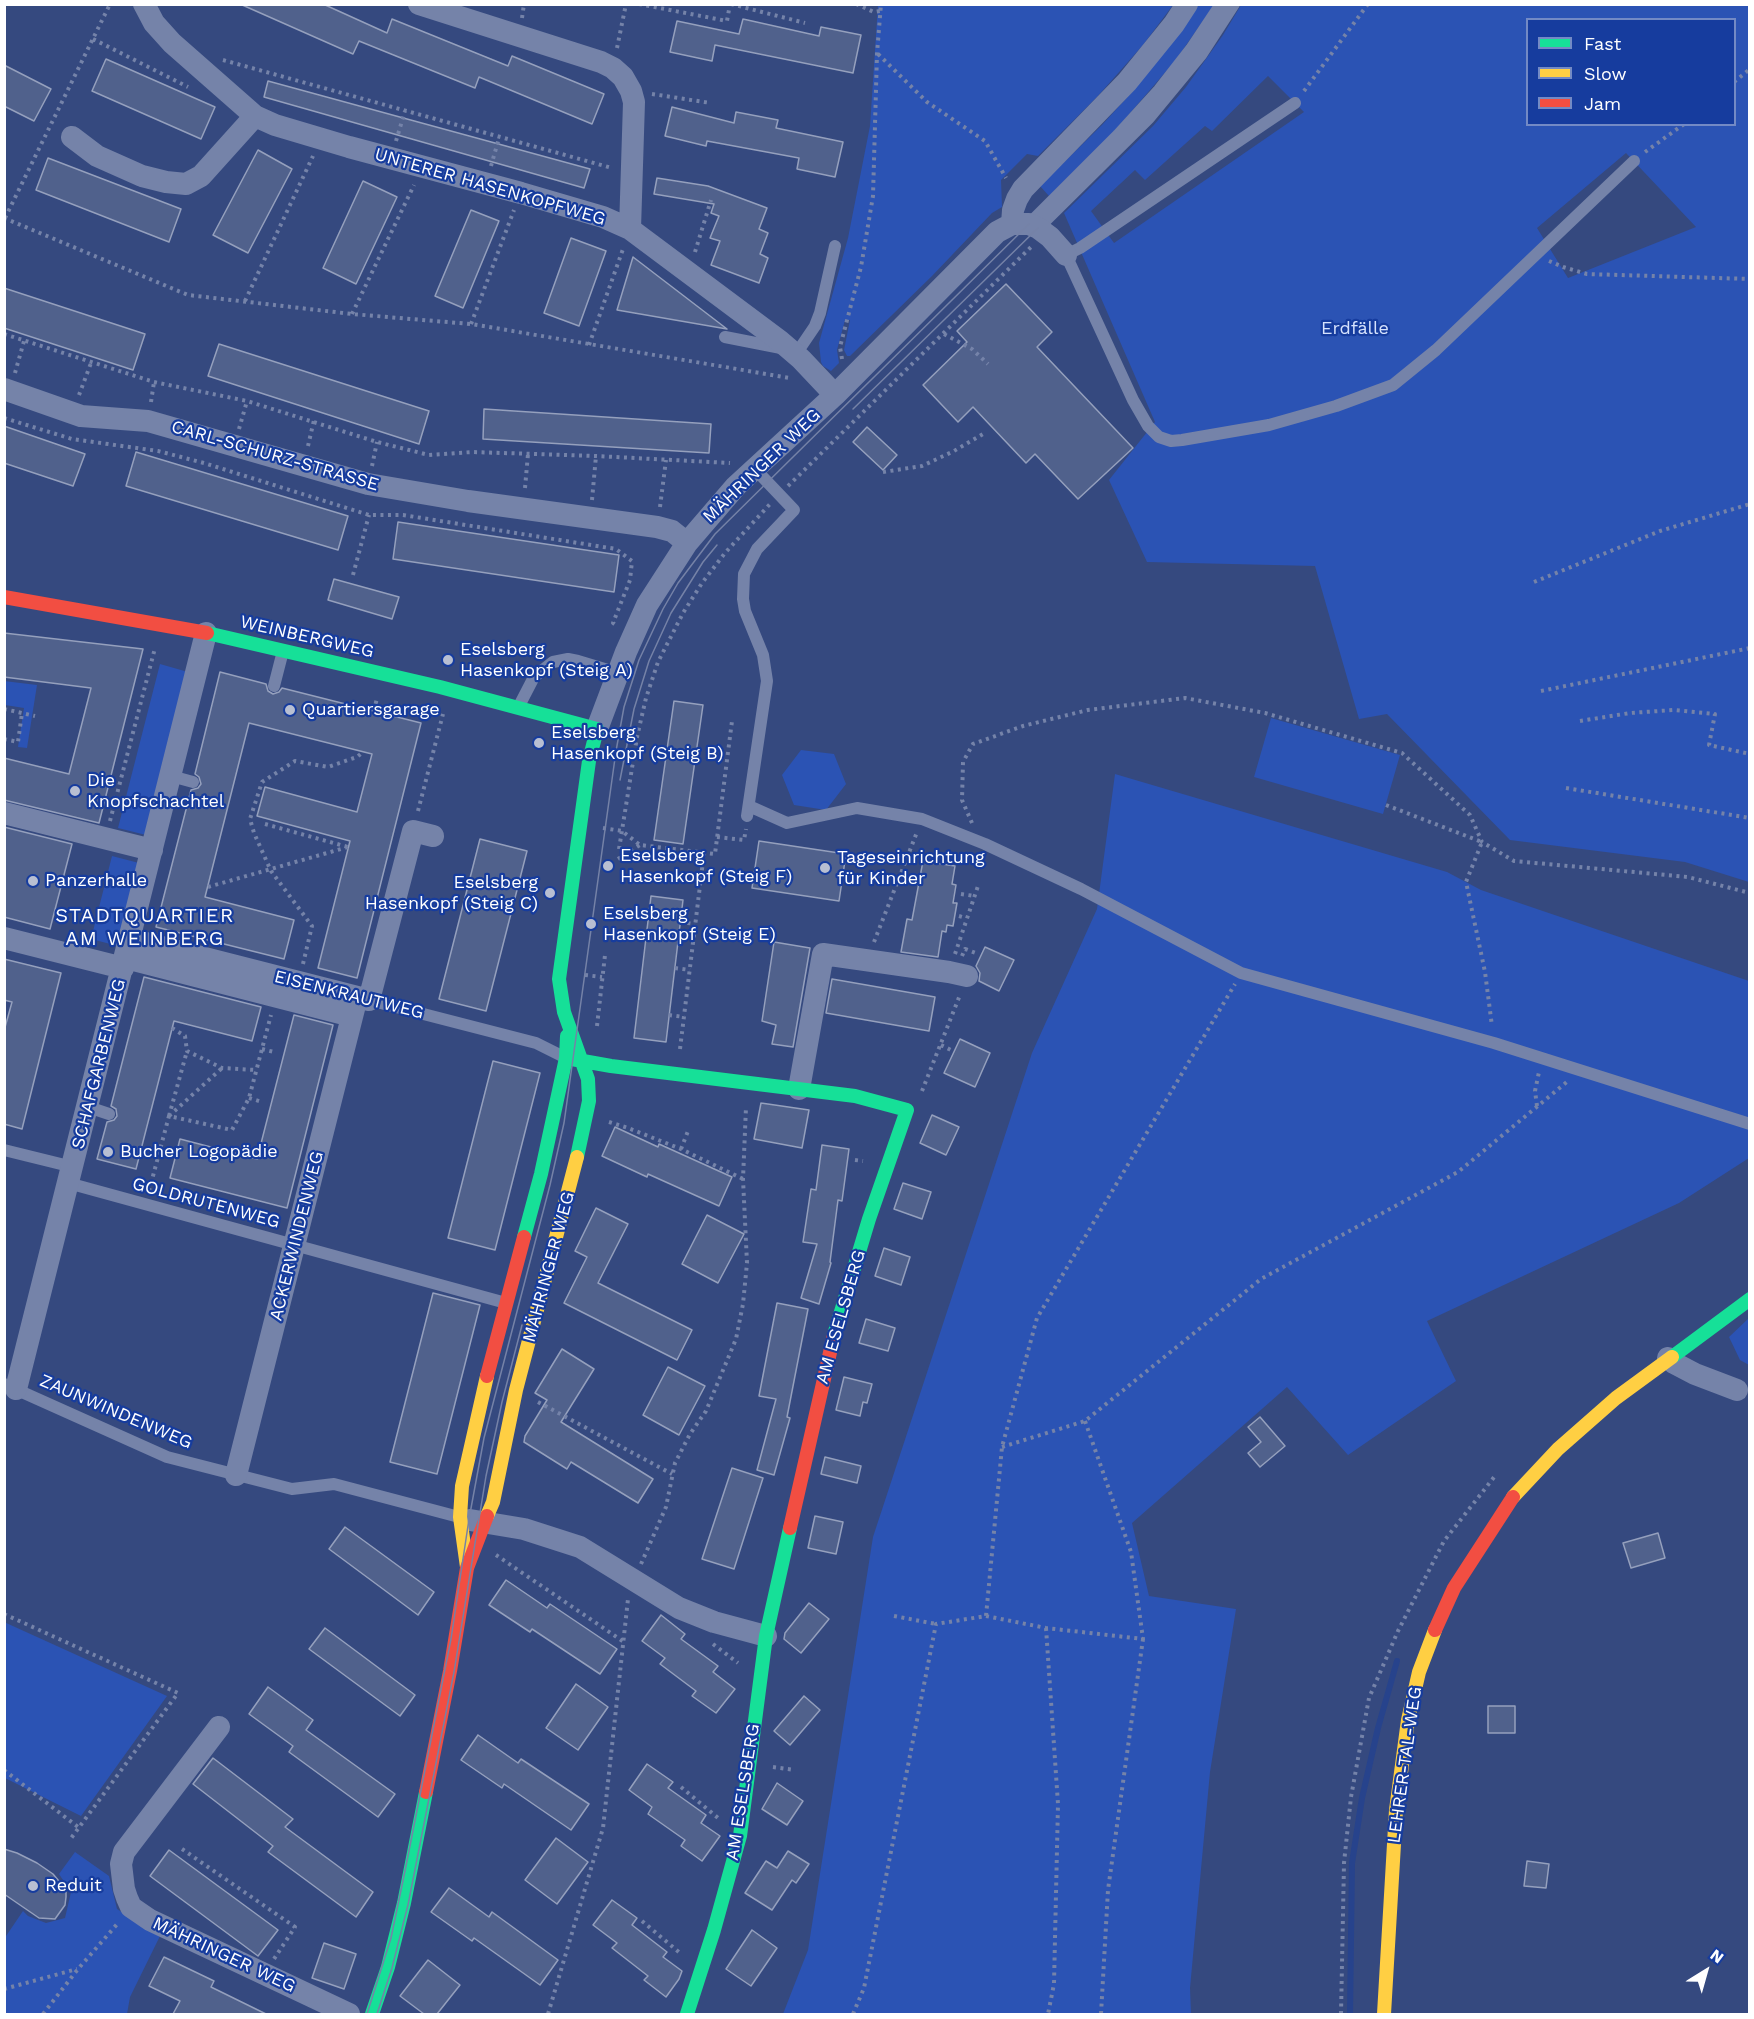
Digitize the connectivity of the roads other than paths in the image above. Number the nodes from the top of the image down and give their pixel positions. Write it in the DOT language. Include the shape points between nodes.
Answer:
graph roads {
  1 [pos="144,4"];
  2 [pos="419,4"];
  3 [pos="1186,4"];
  4 [pos="1221,4"];
  5 [pos="1234,4"];
  6 [pos="1294,103"];
  7 [pos="255,116"];
  8 [pos="72,137"];
  9 [pos="1634,161"];
  10 [pos="1026,225"];
  11 [pos="630,229"];
  12 [pos="835,246"];
  13 [pos="1066,255"];
  14 [pos="725,337"];
  15 [pos="793,352"];
  16 [pos="7,390"];
  17 [pos="835,396"];
  18 [pos="746,466"];
  19 [pos="687,543"];
  20 [pos="4,597"];
  21 [pos="206,633"];
  22 [pos="283,650"];
  23 [pos="618,673"];
  24 [pos="274,686"];
  25 [pos="519,708"];
  26 [pos="597,729"];
  27 [pos="171,776"];
  28 [pos="193,782"];
  29 [pos="4,813"];
  30 [pos="423,834"];
  31 [pos="152,850"];
  32 [pos="4,938"];
  33 [pos="126,955"];
  34 [pos="958,974"];
  35 [pos="359,1004"];
  36 [pos="564,1012"];
  37 [pos="566,1058"];
  38 [pos="582,1061"];
  39 [pos="799,1089"];
  40 [pos="1749,1124"];
  41 [pos="4,1150"];
  42 [pos="70,1175"];
  43 [pos="295,1246"];
  44 [pos="1749,1299"];
  45 [pos="507,1304"];
  46 [pos="1668,1358"];
  47 [pos="10,1387"];
  48 [pos="1737,1390"];
  49 [pos="236,1475"];
  50 [pos="460,1517"];
  51 [pos="486,1523"];
  52 [pos="467,1568"];
  53 [pos="766,1636"];
  54 [pos="219,1727"];
  55 [pos="349,2014"];
  56 [pos="372,2014"];
  57 [pos="687,2014"];
  58 [pos="1384,2014"];
  1 -- 7 [label="street, UNTERER HASENKOPFWEG" via="172,43"];
  2 -- 11 [label="street" via="601,62 623,77 634,102"];
  3 -- 10 [label="street" via="1127,82 1023,189 1013,210"];
  4 -- 10 [label="lane" via="1159,90"];
  5 -- 10 [label="lane" via="1200,55 1149,118"];
  6 -- 13 [label="lane"];
  7 -- 8 [label="street" via="201,176 186,184 142,176 97,156"];
  7 -- 11 [label="street, UNTERER HASENKOPFWEG" via="321,139 603,217"];
  9 -- 13 [label="lane" via="1436,350 1393,385 1269,425 1211,436 1171,441 1159,437 1148,426"];
  10 -- 13 [label="street" via="1050,237"];
  10 -- 17 [label="street, MÄHRINGER WEG" via="990,238"];
  11 -- 15 [label="street, UNTERER HASENKOPFWEG"];
  12 -- 15 [label="lane" via="820,313"];
  14 -- 15 [label="lane"];
  15 -- 17 [label="street, UNTERER HASENKOPFWEG"];
  16 -- 19 [label="street, CARL-SCHURZ-STRASSE" via="81,416 148,421 368,484 657,527 672,531"];
  17 -- 18 [label="street, MÄHRINGER WEG"];
  18 -- 19 [label="street, MÄHRINGER WEG"];
  18 -- 40 [label="lane" via="794,510 757,549 744,574 745,611 763,655 767,681 748,811 787,823 857,808 922,819 1081,889 1241,973 1494,1043"];
  19 -- 23 [label="street, MÄHRINGER WEG" via="647,605"];
  20 -- 21 [label="street, WEINBERGWEG"];
  21 -- 22 [label="street, WEINBERGWEG"];
  21 -- 27 [label="street, SCHAFGARBENWEG"];
  22 -- 24 [label="lane"];
  22 -- 25 [label="street, WEINBERGWEG"];
  23 -- 25 [label="lane" via="568,659 553,662 534,677"];
  23 -- 26 [label="street, MÄHRINGER WEG"];
  25 -- 26 [label="street, WEINBERGWEG"];
  26 -- 36 [label="street, MÄHRINGER WEG" via="587,771 560,971"];
  27 -- 28 [label="lane"];
  27 -- 31 [label="street, SCHAFGARBENWEG"];
  29 -- 31 [label="street"];
  30 -- 35 [label="street, ACKERWINDENWEG"];
  31 -- 33 [label="street, SCHAFGARBENWEG"];
  32 -- 33 [label="street, EISENKRAUTWEG"];
  33 -- 35 [label="street, EISENKRAUTWEG" via="298,982"];
  33 -- 35 [label="street, EISENKRAUTWEG" via="276,997"];
  33 -- 42 [label="street, SCHAFGARBENWEG" via="98,1111"];
  34 -- 39 [label="street" via="823,954"];
  35 -- 37 [label="lane, EISENKRAUTWEG" via="536,1043"];
  35 -- 43 [label="street, ACKERWINDENWEG"];
  36 -- 37 [label="street, MÄHRINGER WEG"];
  36 -- 38 [label="street, MÄHRINGER WEG"];
  37 -- 38 [label="street"];
  37 -- 45 [label="street, MÄHRINGER WEG"];
  38 -- 39 [label="street"];
  38 -- 51 [label="street, MÄHRINGER WEG" via="589,1089 586,1117"];
  39 -- 53 [label="street, AM ESELSBERG" via="855,1096 907,1110 832,1342"];
  41 -- 42 [label="lane, GOLDRUTENWEG"];
  42 -- 43 [label="lane, GOLDRUTENWEG" via="145,1204"];
  42 -- 47 [label="street, SCHAFGARBENWEG"];
  43 -- 45 [label="lane, GOLDRUTENWEG"];
  43 -- 49 [label="street, ACKERWINDENWEG"];
  44 -- 46 [label="street, LEHRER-TAL-WEG"];
  45 -- 50 [label="street, MÄHRINGER WEG" via="475,1426 462,1486"];
  46 -- 48 [label="street" via="1695,1374"];
  46 -- 58 [label="street, LEHRER-TAL-WEG" via="1558,1449 1516,1492 1454,1588 1429,1644 1408,1720 1396,1810"];
  47 -- 49 [label="lane, ZAUNWINDENWEG" via="167,1457"];
  49 -- 50 [label="lane, ZAUNWINDENWEG" via="292,1490 334,1484"];
  50 -- 51 [label="street"];
  50 -- 52 [label="street, MÄHRINGER WEG"];
  51 -- 52 [label="street, MÄHRINGER WEG"];
  51 -- 53 [label="street" via="561,1539 598,1556 679,1608"];
  52 -- 56 [label="street, MÄHRINGER WEG" via="404,1903"];
  53 -- 57 [label="street, AM ESELSBERG" via="740,1836"];
  54 -- 55 [label="street, MÄHRINGER WEG" via="124,1852 122,1878 131,1907 150,1920"];
}
